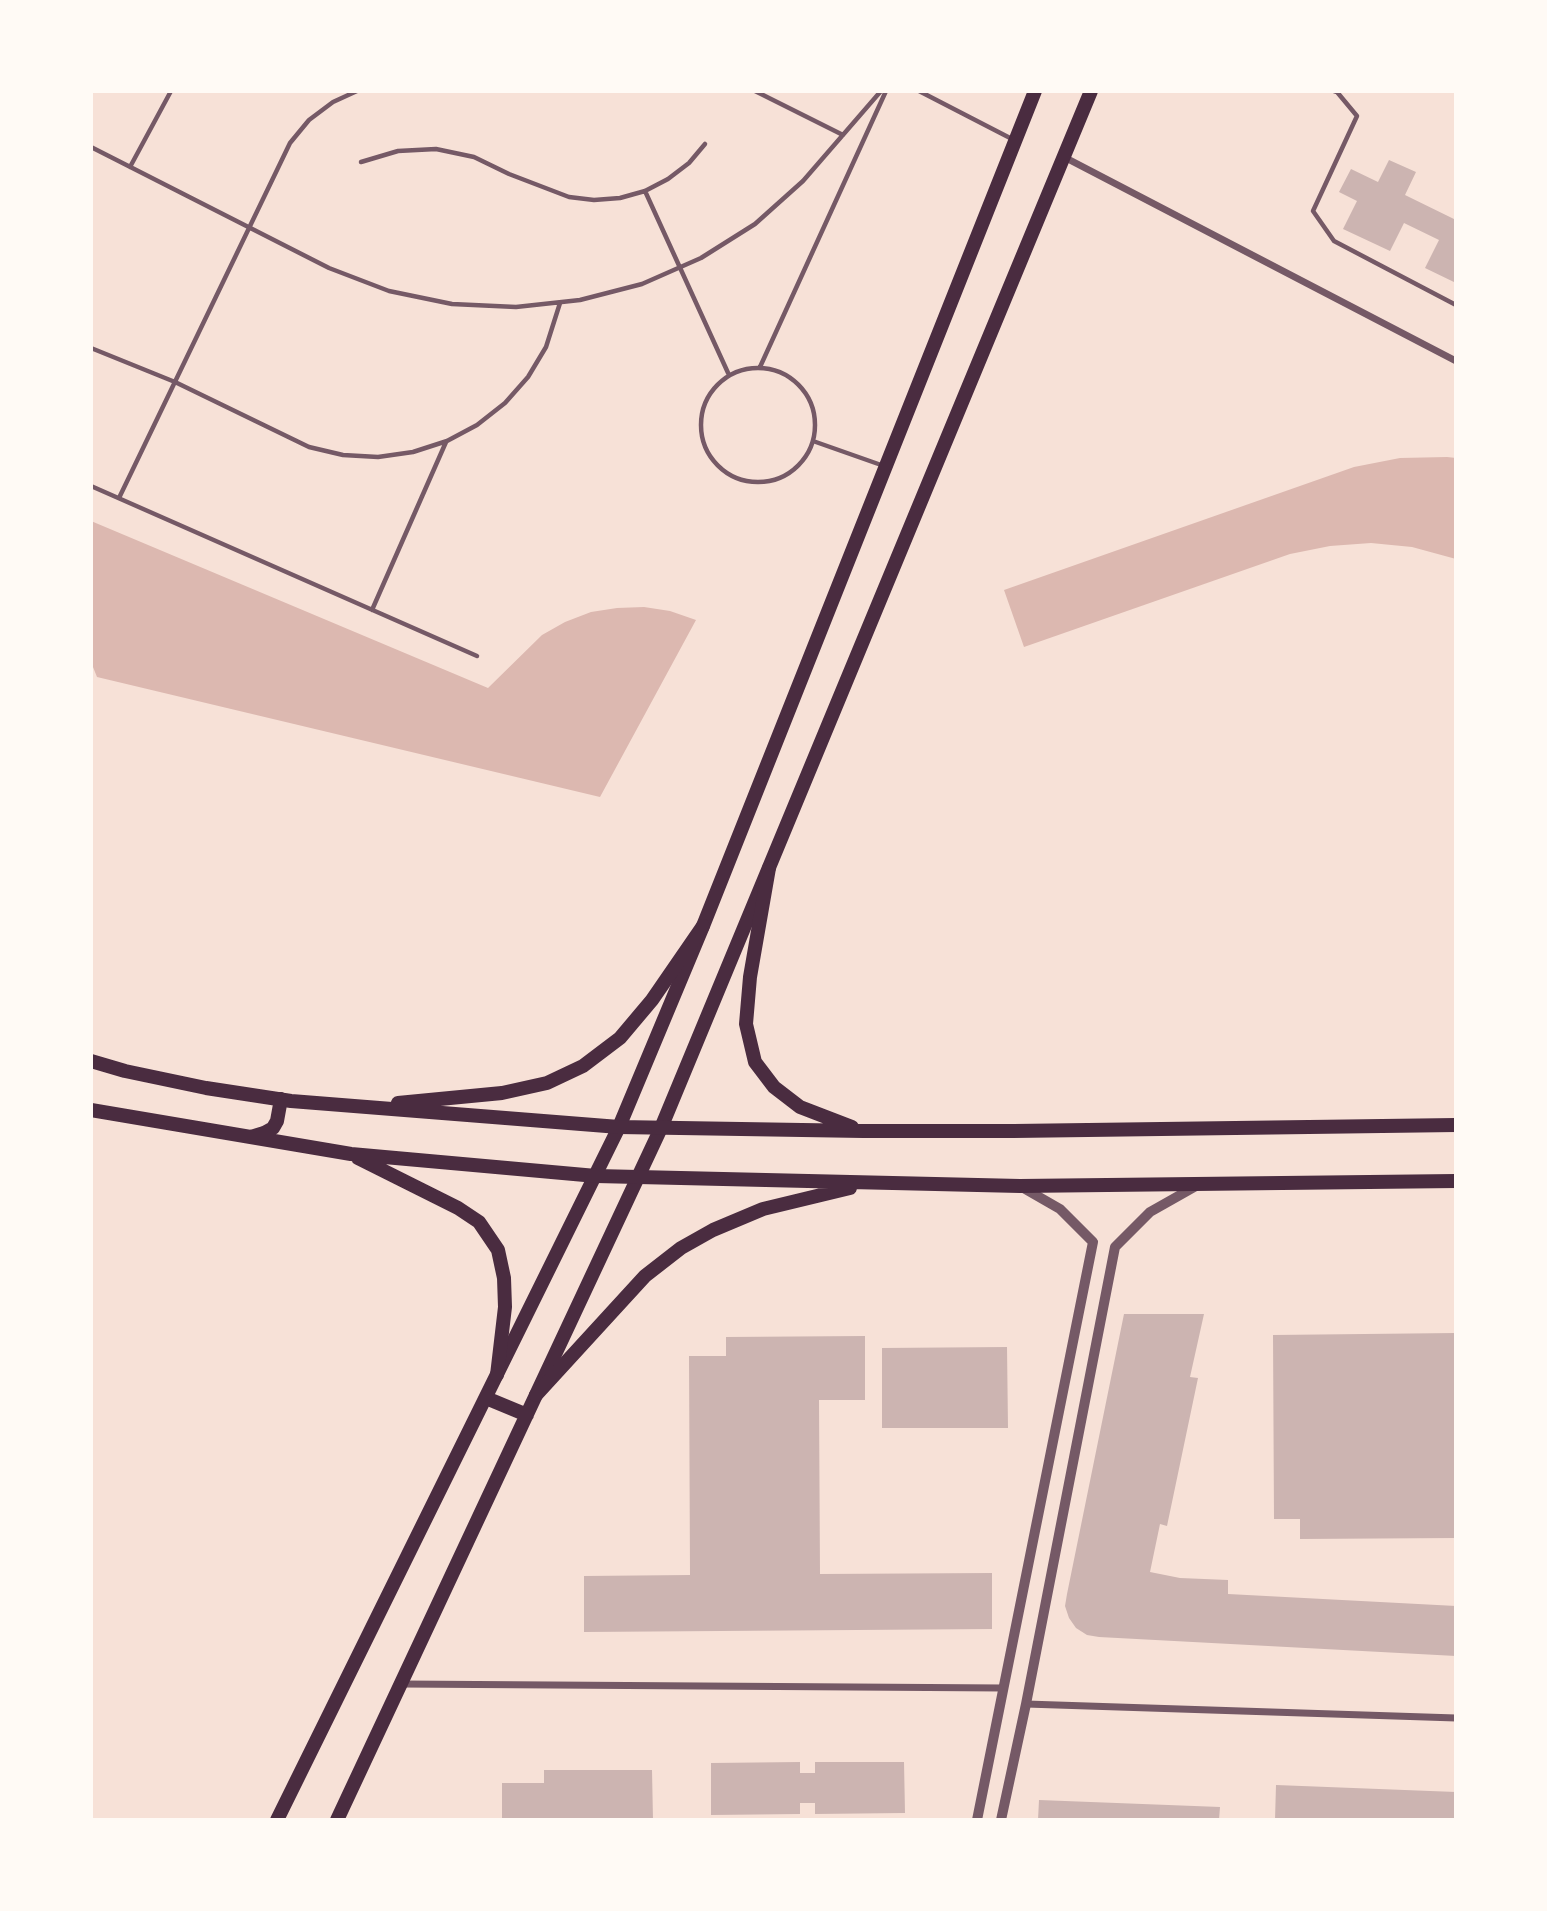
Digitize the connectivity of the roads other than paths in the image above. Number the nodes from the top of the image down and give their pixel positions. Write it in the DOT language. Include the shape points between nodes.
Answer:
graph roads {
  1 [pos="171,91"];
  2 [pos="357,91"];
  3 [pos="755,91"];
  4 [pos="881,91"];
  5 [pos="887,91"];
  6 [pos="919,91"];
  7 [pos="1035,91"];
  8 [pos="1091,91"];
  9 [pos="1334,91"];
  10 [pos="843,135"];
  11 [pos="1015,140"];
  12 [pos="705,144"];
  13 [pos="91,147"];
  14 [pos="1064,157"];
  15 [pos="361,162"];
  16 [pos="131,167"];
  17 [pos="645,191"];
  18 [pos="250,227"];
  19 [pos="680,268"];
  20 [pos="560,303"];
  21 [pos="1456,305"];
  22 [pos="91,348"];
  23 [pos="1456,360"];
  24 [pos="760,367"];
  25 [pos="729,375"];
  26 [pos="175,382"];
  27 [pos="813,440"];
  28 [pos="447,442"];
  29 [pos="886,466"];
  30 [pos="91,486"];
  31 [pos="119,498"];
  32 [pos="372,610"];
  33 [pos="477,656"];
  34 [pos="769,868"];
  35 [pos="703,926"];
  36 [pos="91,1051"];
  37 [pos="91,1061"];
  38 [pos="125,1070"];
  39 [pos="281,1099"];
  40 [pos="359,1107"];
  41 [pos="95,1112"];
  42 [pos="1456,1125"];
  43 [pos="619,1127"];
  44 [pos="661,1128"];
  45 [pos="863,1131"];
  46 [pos="250,1138"];
  47 [pos="351,1154"];
  48 [pos="596,1176"];
  49 [pos="638,1178"];
  50 [pos="1456,1181"];
  51 [pos="870,1183"];
  52 [pos="1197,1185"];
  53 [pos="1020,1186"];
  54 [pos="497,1376"];
  55 [pos="536,1395"];
  56 [pos="486,1398"];
  57 [pos="527,1415"];
  58 [pos="401,1684"];
  59 [pos="1003,1688"];
  60 [pos="1026,1704"];
  61 [pos="1456,1718"];
  62 [pos="277,1820"];
  63 [pos="337,1820"];
  64 [pos="977,1820"];
  65 [pos="1001,1820"];
  1 -- 16 [label="lane"];
  2 -- 18 [label="lane" via="309,120 290,143"];
  3 -- 10 [label="lane"];
  4 -- 10 [label="lane"];
  5 -- 24 [label="lane"];
  6 -- 11 [label="lane"];
  7 -- 11 [label="main road"];
  8 -- 14 [label="main road"];
  9 -- 21 [label="lane" via="1357,116 1313,211 1334,241"];
  10 -- 19 [label="lane" via="803,181 755,224"];
  11 -- 29 [label="main road"];
  12 -- 17 [label="lane" via="689,163"];
  13 -- 16 [label="lane"];
  14 -- 23 [label="street"];
  14 -- 34 [label="main road"];
  15 -- 17 [label="lane" via="398,151 436,149 474,157 569,197 620,198"];
  16 -- 18 [label="lane"];
  17 -- 19 [label="lane"];
  18 -- 20 [label="lane" via="329,268 389,291 452,304 516,307"];
  18 -- 26 [label="lane"];
  19 -- 20 [label="lane" via="642,284"];
  19 -- 25 [label="lane"];
  20 -- 28 [label="lane" via="546,347 528,377 496,411"];
  22 -- 26 [label="lane"];
  24 -- 25 [label="lane"];
  24 -- 27 [label="lane" via="796,381 808,396 815,414"];
  25 -- 27 [label="lane" via="704,403 700,422 702,442 725,472 743,480 781,478 797,467"];
  26 -- 28 [label="lane" via="309,447 343,455 379,457"];
  26 -- 31 [label="lane"];
  27 -- 29 [label="lane"];
  28 -- 32 [label="lane"];
  29 -- 35 [label="main road"];
  30 -- 31 [label="lane"];
  31 -- 32 [label="lane"];
  32 -- 33 [label="lane"];
  34 -- 44 [label="main road"];
  34 -- 45 [label="main road" via="746,1024 755,1062 774,1087 800,1107"];
  35 -- 40 [label="main road" via="620,1038 583,1066 547,1083 502,1093"];
  35 -- 43 [label="main road"];
  36 -- 38 [label="main road"];
  37 -- 38 [label="main road"];
  38 -- 39 [label="main road"];
  39 -- 40 [label="main road"];
  39 -- 46 [label="main road" via="273,1128"];
  40 -- 43 [label="main road"];
  41 -- 46 [label="main road"];
  42 -- 45 [label="main road"];
  43 -- 44 [label="main road"];
  43 -- 48 [label="main road"];
  44 -- 45 [label="main road"];
  44 -- 49 [label="main road"];
  46 -- 47 [label="main road"];
  47 -- 48 [label="main road"];
  47 -- 54 [label="main road" via="458,1208 479,1222 498,1250 505,1307"];
  48 -- 49 [label="main road"];
  48 -- 54 [label="main road"];
  49 -- 51 [label="main road"];
  49 -- 55 [label="main road"];
  50 -- 52 [label="main road"];
  51 -- 53 [label="main road"];
  51 -- 55 [label="main road" via="763,1209 681,1248 645,1276"];
  52 -- 53 [label="main road"];
  52 -- 60 [label="street" via="1150,1212 1115,1247"];
  53 -- 59 [label="street" via="1060,1209 1093,1242"];
  54 -- 56 [label="main road"];
  55 -- 57 [label="main road"];
  56 -- 57 [label="main road"];
  56 -- 62 [label="main road"];
  57 -- 58 [label="main road"];
  58 -- 59 [label="street"];
  58 -- 63 [label="main road"];
  59 -- 64 [label="street"];
  60 -- 61 [label="street"];
  60 -- 65 [label="street"];
}
